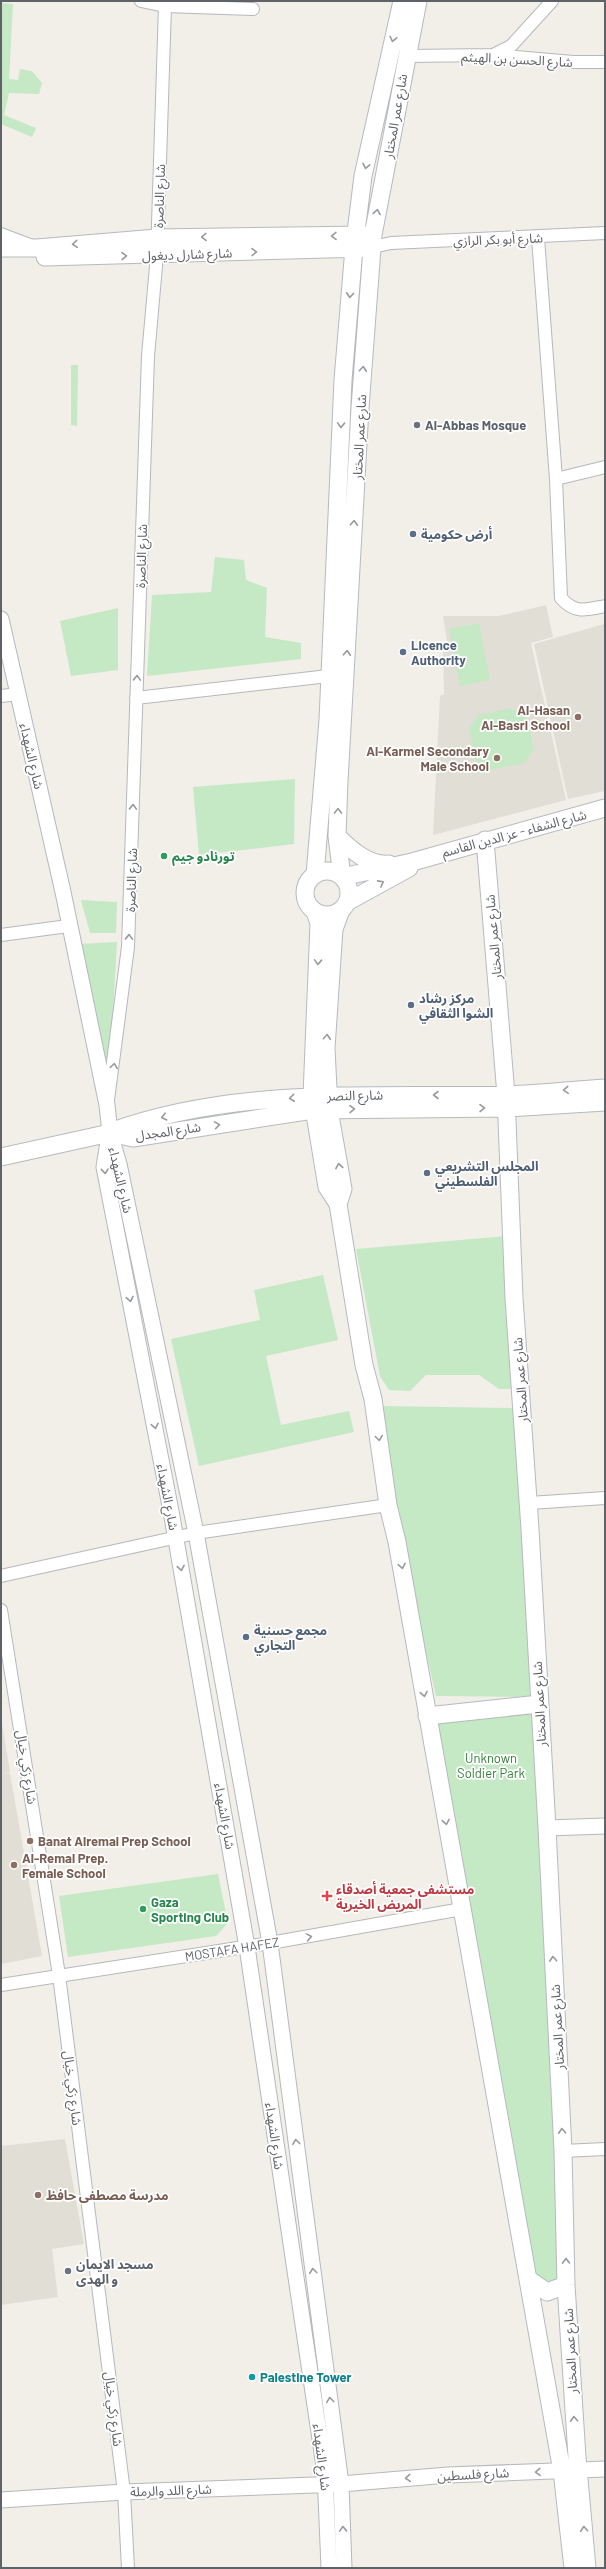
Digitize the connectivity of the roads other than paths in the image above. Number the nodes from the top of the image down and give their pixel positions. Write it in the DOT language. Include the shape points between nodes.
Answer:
graph roads {
  1 [pos="141,1"];
  2 [pos="402,1"];
  3 [pos="418,1"];
  4 [pos="552,1"];
  5 [pos="166,6"];
  6 [pos="253,9"];
  7 [pos="493,55"];
  8 [pos="406,56"];
  9 [pos="605,62"];
  10 [pos="605,233"];
  11 [pos="1,234"];
  12 [pos="157,238"];
  13 [pos="538,238"];
  14 [pos="354,241"];
  15 [pos="373,241"];
  16 [pos="1,248"];
  17 [pos="37,248"];
  18 [pos="157,255"];
  19 [pos="1,259"];
  20 [pos="605,467"];
  21 [pos="556,478"];
  22 [pos="605,606"];
  23 [pos="1,619"];
  24 [pos="338,675"];
  25 [pos="18,694"];
  26 [pos="1,696"];
  27 [pos="136,698"];
  28 [pos="605,808"];
  29 [pos="338,836"];
  30 [pos="485,840"];
  31 [pos="418,860"];
  32 [pos="315,875"];
  33 [pos="342,877"];
  34 [pos="344,906"];
  35 [pos="315,912"];
  36 [pos="68,926"];
  37 [pos="1,935"];
  38 [pos="605,1088"];
  39 [pos="506,1101"];
  40 [pos="605,1102"];
  41 [pos="321,1103"];
  42 [pos="107,1105"];
  43 [pos="110,1133"];
  44 [pos="1,1157"];
  45 [pos="605,1498"];
  46 [pos="529,1503"];
  47 [pos="388,1505"];
  48 [pos="196,1533"];
  49 [pos="176,1538"];
  50 [pos="1,1576"];
  51 [pos="1,1610"];
  52 [pos="538,1704"];
  53 [pos="428,1716"];
  54 [pos="605,1826"];
  55 [pos="547,1828"];
  56 [pos="462,1909"];
  57 [pos="270,1944"];
  58 [pos="248,1947"];
  59 [pos="59,1975"];
  60 [pos="1,1985"];
  61 [pos="605,2149"];
  62 [pos="563,2151"];
  63 [pos="528,2279"];
  64 [pos="566,2285"];
  65 [pos="605,2469"];
  66 [pos="562,2471"];
  67 [pos="579,2471"];
  68 [pos="334,2484"];
  69 [pos="124,2492"];
  70 [pos="1,2500"];
  71 [pos="128,2568"];
  72 [pos="329,2568"];
  73 [pos="344,2568"];
  74 [pos="573,2568"];
  75 [pos="587,2568"];
  1 -- 5 [label="street"];
  2 -- 14 [label="main road, شارع عمر المختار, one-way" via="363,176"];
  3 -- 8 [label="main road, شارع عمر المختار"];
  4 -- 7 [label="street" via="511,46"];
  5 -- 6 [label="street"];
  5 -- 12 [label="street, شارع الناصرة"];
  7 -- 8 [label="street, شارع الحسن بن الهيثم"];
  7 -- 9 [label="street, شارع الحسن بن الهيثم"];
  15 -- 8 [label="main road, شارع عمر المختار, one-way"];
  10 -- 13 [label="street, شارع أبو بكر الرازي"];
  11 -- 17 [label="street, شارع شارل ديغول"];
  14 -- 12 [label="main road, شارع شارل ديغول, one-way"];
  12 -- 17 [label="main road, شارع شارل ديغول, one-way"];
  12 -- 18 [label="street, شارع الناصرة"];
  13 -- 15 [label="street, شارع أبو بكر الرازي" via="392,243"];
  13 -- 21 [label="street"];
  14 -- 15 [label="main road, شارع شارل ديغول"];
  18 -- 14 [label="main road, شارع شارل ديغول, one-way"];
  14 -- 24 [label="main road, شارع عمر المختار, one-way" via="343,380"];
  24 -- 15 [label="main road, شارع عمر المختار, one-way"];
  16 -- 17 [label="main road, شارع شارل ديغول"];
  19 -- 18 [label="main road, شارع شارل ديغول, one-way" via="16,256"];
  27 -- 18 [label="street, شارع الناصرة, one-way" via="148,356"];
  20 -- 21 [label="street"];
  21 -- 22 [label="street" via="561,598 574,610"];
  23 -- 25 [label="street, شارع الشهداء"];
  24 -- 27 [label="street"];
  29 -- 24 [label="main road, شارع عمر المختار, one-way"];
  24 -- 32 [label="main road, شارع عمر المختار"];
  25 -- 26 [label="street"];
  25 -- 36 [label="street, شارع الشهداء" via="63,892"];
  42 -- 27 [label="street, شارع الناصرة, one-way" via="128,947"];
  28 -- 30 [label="main road, شارع الشفاء - عز الدين القاسم"];
  29 -- 31 [label="main road" via="349,847 380,865"];
  29 -- 33 [label="main road, شارع عمر المختار"];
  30 -- 31 [label="main road, شارع الشفاء - عز الدين القاسم"];
  30 -- 39 [label="main road, شارع عمر المختار"];
  31 -- 33 [label="main road"];
  34 -- 31 [label="main road, one-way"];
  32 -- 33 [label="main road" via="329,871"];
  32 -- 35 [label="main road" via="305,893 306,900"];
  33 -- 34 [label="main road" via="349,890"];
  34 -- 35 [label="main road" via="329,915"];
  41 -- 34 [label="main road, one-way" via="334,929"];
  35 -- 41 [label="main road, one-way" via="319,923"];
  36 -- 37 [label="street"];
  36 -- 42 [label="street"];
  38 -- 39 [label="main road, شارع النصر, one-way"];
  39 -- 40 [label="main road, شارع النصر"];
  39 -- 41 [label="main road, شارع النصر"];
  39 -- 46 [label="main road, شارع عمر المختار" via="514,1298"];
  41 -- 43 [label="main road, شارع المجدل" via="133,1138"];
  41 -- 47 [label="main road, شارع عمر المختار, one-way" via="327,1187 338,1204 364,1364 373,1399"];
  42 -- 43 [label="street"];
  43 -- 44 [label="main road, شارع المجدل"];
  43 -- 48 [label="street, شارع الشهداء" via="120,1164"];
  43 -- 49 [label="street, شارع الشهداء, one-way" via="104,1167"];
  45 -- 46 [label="street"];
  46 -- 52 [label="main road, شارع عمر المختار"];
  47 -- 48 [label="street"];
  47 -- 53 [label="main road, شارع عمر المختار, one-way"];
  48 -- 49 [label="street"];
  48 -- 57 [label="street, شارع الشهداء"];
  49 -- 50 [label="street"];
  49 -- 58 [label="street, شارع الشهداء, one-way"];
  51 -- 59 [label="street, شارع زكي خيال"];
  52 -- 53 [label="main road"];
  52 -- 55 [label="main road, شارع عمر المختار"];
  53 -- 56 [label="main road, شارع عمر المختار, one-way"];
  54 -- 55 [label="street"];
  62 -- 55 [label="main road, شارع عمر المختار, one-way"];
  57 -- 56 [label="street, MOSTAFA HAFEZ, one-way"];
  56 -- 63 [label="main road, شارع عمر المختار"];
  57 -- 58 [label="street, MOSTAFA HAFEZ"];
  68 -- 57 [label="street, شارع الشهداء, one-way"];
  58 -- 59 [label="street, MOSTAFA HAFEZ"];
  58 -- 68 [label="street, شارع الشهداء"];
  59 -- 60 [label="street, MOSTAFA HAFEZ"];
  59 -- 69 [label="street, شارع زكي خيال"];
  61 -- 62 [label="street"];
  64 -- 62 [label="main road, شارع عمر المختار, one-way"];
  63 -- 64 [label="main road" via="547,2292"];
  63 -- 66 [label="main road, شارع عمر المختار"];
  67 -- 64 [label="main road, شارع عمر المختار, one-way"];
  65 -- 67 [label="street, شارع فلسطين"];
  66 -- 67 [label="street, شارع فلسطين"];
  66 -- 68 [label="street, شارع فلسطين, one-way" via="448,2475"];
  66 -- 74 [label="main road, شارع عمر المختار"];
  75 -- 67 [label="main road, شارع عمر المختار, one-way"];
  68 -- 69 [label="street, شارع اللد والرملة"];
  68 -- 72 [label="street, شارع الشهداء"];
  73 -- 68 [label="street, شارع الشهداء, one-way"];
  69 -- 70 [label="street, شارع اللد والرملة"];
  69 -- 71 [label="street, شارع زكي خيال"];
}
